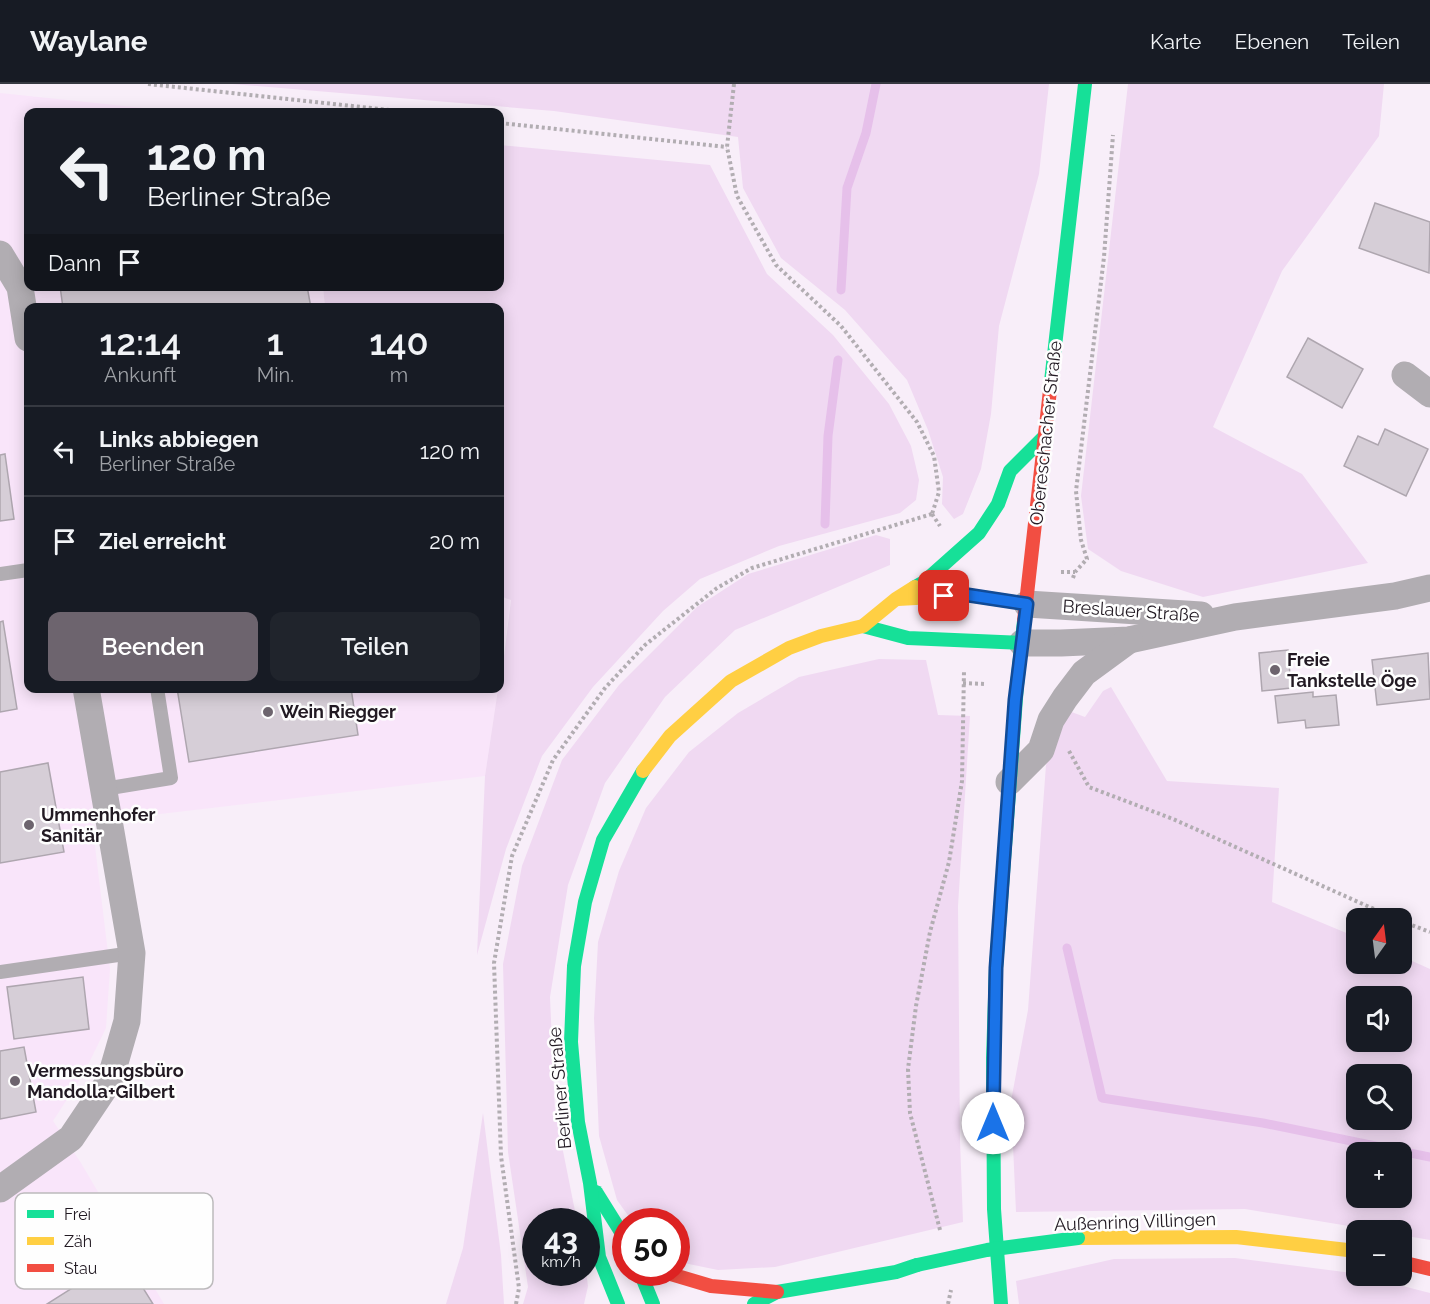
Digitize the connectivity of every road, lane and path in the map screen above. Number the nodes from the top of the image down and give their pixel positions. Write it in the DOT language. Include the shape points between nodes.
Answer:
graph roads {
  1 [pos="148,84"];
  2 [pos="734,84"];
  3 [pos="1085,84"];
  4 [pos="371,108"];
  5 [pos="504,123"];
  6 [pos="1114,130"];
  7 [pos="727,147"];
  8 [pos="0,254"];
  9 [pos="24,312"];
  10 [pos="1405,375"];
  11 [pos="1430,394"];
  12 [pos="1044,437"];
  13 [pos="932,514"];
  14 [pos="24,571"];
  15 [pos="1075,572"];
  16 [pos="0,574"];
  17 [pos="1430,588"];
  18 [pos="896,599"];
  19 [pos="1027,604"];
  20 [pos="1235,617"];
  21 [pos="863,626"];
  22 [pos="1129,640"];
  23 [pos="1022,643"];
  24 [pos="963,683"];
  25 [pos="87,693"];
  26 [pos="158,693"];
  27 [pos="1072,740"];
  28 [pos="1010,782"];
  29 [pos="104,789"];
  30 [pos="1372,908"];
  31 [pos="1412,926"];
  32 [pos="1430,933"];
  33 [pos="132,953"];
  34 [pos="0,972"];
  35 [pos="590,1183"];
  36 [pos="0,1189"];
  37 [pos="593,1208"];
  38 [pos="612,1218"];
  39 [pos="942,1236"];
  40 [pos="1346,1250"];
  41 [pos="600,1257"];
  42 [pos="1412,1265"];
  43 [pos="1430,1269"];
  44 [pos="896,1272"];
  45 [pos="690,1280"];
  46 [pos="598,1286"];
  47 [pos="646,1286"];
  48 [pos="951,1288"];
  49 [pos="597,1292"];
  50 [pos="777,1292"];
  51 [pos="849,1295"];
  52 [pos="618,1304"];
  53 [pos="653,1304"];
  54 [pos="754,1304"];
  55 [pos="948,1304"];
  56 [pos="1001,1304"];
  1 -- 4 [label="path"];
  2 -- 7 [label="path"];
  3 -- 12 [label="street, Obereschacher Straße"];
  5 -- 7 [label="path"];
  6 -- 15 [label="path" via="1104,257 1076,491 1087,559"];
  7 -- 13 [label="path" via="737,196 776,266 841,326 918,422 934,456 939,492"];
  8 -- 9 [label="street" via="20,286"];
  10 -- 11 [label="street"];
  12 -- 18 [label="street, Berliner Straße" via="1010,471 998,504 979,533 924,582"];
  12 -- 19 [label="street, Obereschacher Straße"];
  14 -- 16 [label="lane"];
  17 -- 20 [label="street, Breslauer Straße"];
  18 -- 19 [label="street" via="968,595"];
  18 -- 21 [label="street, Berliner Straße"];
  19 -- 20 [label="street, Breslauer Straße"];
  19 -- 23 [label="street, Obereschacher Straße"];
  20 -- 22 [label="street, Breslauer Straße"];
  21 -- 23 [label="street, Berliner Straße" via="908,638"];
  21 -- 35 [label="street, Berliner Straße" via="789,648 730,681 670,736 638,777 603,840 585,902 573,977 572,1054 578,1122"];
  22 -- 23 [label="street, Breslauer Straße"];
  22 -- 28 [label="street" via="1084,673 1052,720 1041,750"];
  23 -- 28 [label="street, Obereschacher Straße"];
  24 -- 39 [label="path" via="962,781 949,862 916,1006 908,1069 910,1113"];
  25 -- 29 [label="street"];
  26 -- 29 [label="lane" via="171,778"];
  27 -- 30 [label="path" via="1069,750 1089,787 1173,819"];
  28 -- 56 [label="street, Obereschacher Straße" via="993,1058 994,1209"];
  29 -- 33 [label="street"];
  31 -- 32 [label="path"];
  33 -- 34 [label="lane"];
  33 -- 36 [label="street" via="127,1021 110,1080 71,1138"];
  35 -- 37 [label="street, Berliner Straße"];
  35 -- 38 [label="street, Berliner Straße"];
  40 -- 44 [label="street, Außenring Villingen, bridge" via="1236,1237 1078,1238 987,1250"];
  41 -- 52 [label="street, Berliner Straße"];
  42 -- 43 [label="street"];
  44 -- 50 [label="street"];
  44 -- 51 [label="street"];
  45 -- 50 [label="street" via="711,1286"];
  46 -- 49 [label="street"];
  47 -- 53 [label="street"];
  48 -- 55 [label="path"];
  50 -- 54 [label="street"];
}
